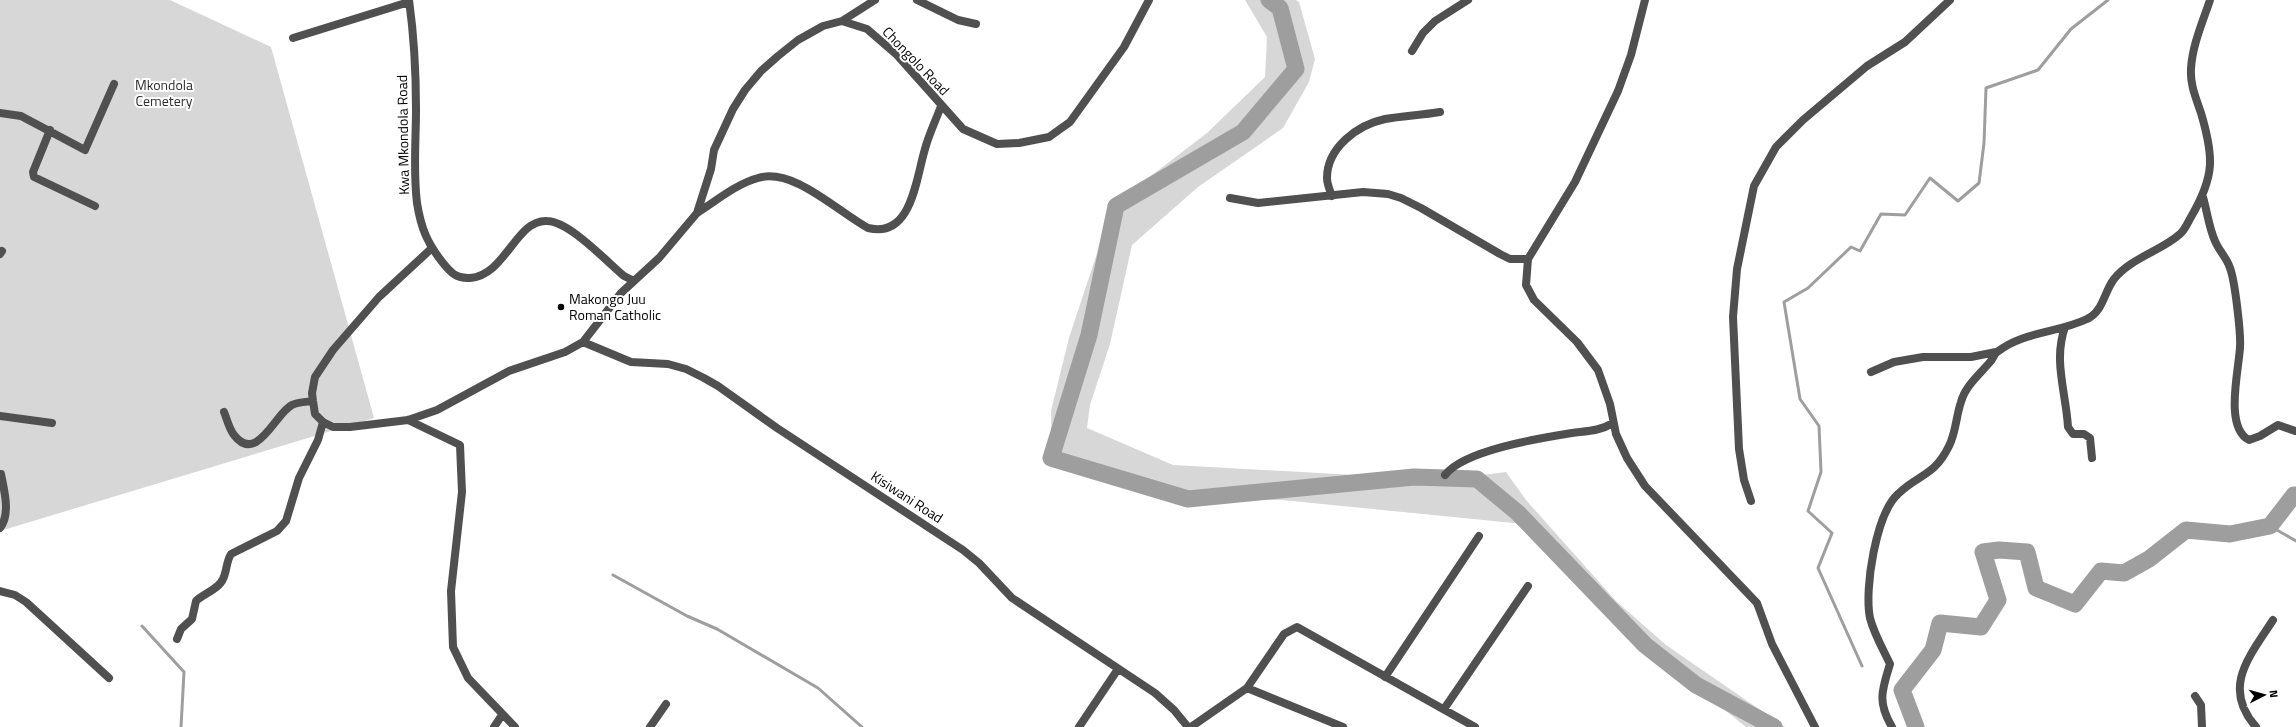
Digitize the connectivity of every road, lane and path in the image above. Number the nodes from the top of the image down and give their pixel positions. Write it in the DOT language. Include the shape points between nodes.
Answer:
graph roads {
  1 [pos="875,0"];
  2 [pos="917,0"];
  3 [pos="1149,0"];
  4 [pos="1468,0"];
  5 [pos="1646,0"];
  6 [pos="1950,0"];
  7 [pos="2210,0"];
  8 [pos="409,1"];
  9 [pos="842,21"];
  10 [pos="976,24"];
  11 [pos="293,38"];
  12 [pos="1412,51"];
  13 [pos="114,84"];
  14 [pos="941,106"];
  15 [pos="1440,112"];
  16 [pos="0,113"];
  17 [pos="50,130"];
  18 [pos="1332,196"];
  19 [pos="2202,197"];
  20 [pos="1230,198"];
  21 [pos="95,206"];
  22 [pos="697,213"];
  23 [pos="432,248"];
  24 [pos="1528,260"];
  25 [pos="634,281"];
  26 [pos="2065,327"];
  27 [pos="583,342"];
  28 [pos="1996,352"];
  29 [pos="1871,372"];
  30 [pos="313,401"];
  31 [pos="224,412"];
  32 [pos="0,416"];
  33 [pos="408,420"];
  34 [pos="322,422"];
  35 [pos="52,423"];
  36 [pos="1613,423"];
  37 [pos="2295,431"];
  38 [pos="2092,458"];
  39 [pos="1,474"];
  40 [pos="1445,475"];
  41 [pos="1752,501"];
  42 [pos="0,528"];
  43 [pos="1479,536"];
  44 [pos="1528,586"];
  45 [pos="0,591"];
  46 [pos="2273,620"];
  47 [pos="177,638"];
  48 [pos="1118,669"];
  49 [pos="1385,677"];
  50 [pos="109,678"];
  51 [pos="1247,688"];
  52 [pos="2195,696"];
  53 [pos="666,704"];
  54 [pos="1444,709"];
  55 [pos="502,715"];
  56 [pos="494,727"];
  57 [pos="515,727"];
  58 [pos="650,727"];
  59 [pos="1079,727"];
  60 [pos="1188,727"];
  61 [pos="1191,727"];
  62 [pos="1343,727"];
  63 [pos="1476,727"];
  64 [pos="1815,727"];
  65 [pos="1892,727"];
  66 [pos="2202,727"];
  67 [pos="2256,727"];
  1 -- 9 [label="street"];
  2 -- 10 [label="street" via="958,20"];
  3 -- 14 [label="street, Chongolo Road" via="1127,43 1110,69 1070,122 1049,137 997,144 963,129"];
  4 -- 12 [label="street" via="1435,21"];
  5 -- 24 [label="street" via="1632,55 1618,91 1575,182"];
  6 -- 41 [label="street" via="1905,42 1868,66 1803,120 1776,147 1754,186 1737,269 1733,317 1739,449 1744,480"];
  7 -- 19 [label="street" via="2191,67 2192,89 2207,135 2211,159 2209,182"];
  8 -- 11 [label="street"];
  8 -- 23 [label="street, Kwa Mkondola Road" via="415,63 416,189 425,235"];
  9 -- 14 [label="street, Chongolo Road" via="867,30 882,41"];
  9 -- 22 [label="street" via="822,26 798,40 761,71 745,90 714,150"];
  13 -- 17 [label="street" via="85,150"];
  14 -- 22 [label="street" via="925,148 910,203 900,220 893,226 876,230 868,228 791,180 775,176 758,178"];
  15 -- 18 [label="street" via="1385,120 1350,134 1337,148 1329,165 1327,180"];
  16 -- 17 [label="street" via="15,114"];
  17 -- 21 [label="street" via="33,172 34,177"];
  18 -- 20 [label="street" via="1258,203"];
  18 -- 24 [label="street" via="1369,192 1401,198 1510,259"];
  19 -- 26 [label="street" via="2181,233 2115,278 2094,316"];
  19 -- 37 [label="street" via="2215,241 2227,261 2233,279 2240,345 2235,390 2237,426 2240,433 2249,440 2278,424"];
  22 -- 25 [label="street" via="659,258"];
  23 -- 25 [label="street, Kwa Mkondola Road" via="454,275 462,279 478,277 493,269 521,234 534,224 546,220 572,231 606,262"];
  23 -- 30 [label="street" via="379,297 333,350 315,377"];
  24 -- 36 [label="street" via="1526,285 1530,293 1577,342 1594,364 1606,390"];
  25 -- 27 [label="street" via="609,307"];
  26 -- 28 [label="street" via="2038,332"];
  26 -- 38 [label="street" via="2060,342 2059,358 2068,427 2073,434 2084,434 2090,438"];
  27 -- 33 [label="street" via="565,352 509,371 437,410"];
  27 -- 48 [label="street, Kisiwani Road" via="631,362 668,364 686,369 718,386 760,417 963,550 1012,598"];
  28 -- 29 [label="street" via="1971,357 1923,357 1894,362"];
  28 -- 65 [label="street" via="1961,399 1950,445 1942,460 1930,473 1896,495 1877,538 1870,567 1870,616 1890,664 1881,697 1884,715"];
  30 -- 31 [label="street" via="291,405 267,434 253,443 247,443 234,434"];
  30 -- 34 [label="street" via="316,414"];
  32 -- 35 [label="street"];
  33 -- 34 [label="street" via="350,427 333,427"];
  33 -- 55 [label="street" via="460,445 462,492 451,591 453,647 468,678"];
  34 -- 47 [label="street" via="318,440 299,478 286,521 277,531 231,554 221,583 196,601 192,619"];
  36 -- 40 [label="street" via="1596,431 1536,439 1491,452 1460,464"];
  36 -- 64 [label="street" via="1621,446 1645,486 1757,603 1772,644"];
  39 -- 42 [label="street" via="6,510"];
  43 -- 49 [label="street"];
  44 -- 54 [label="street"];
  45 -- 50 [label="street" via="15,595 26,602"];
  46 -- 67 [label="street" via="2244,666 2239,683 2242,707"];
  48 -- 59 [label="street"];
  48 -- 60 [label="street, Kisiwani Road" via="1155,693"];
  49 -- 51 [label="street" via="1297,628 1284,634"];
  49 -- 54 [label="street"];
  51 -- 61 [label="street"];
  51 -- 62 [label="street"];
  52 -- 66 [label="street" via="2201,705"];
  53 -- 58 [label="street"];
  54 -- 63 [label="street"];
  55 -- 56 [label="street"];
  55 -- 57 [label="street"];
}
